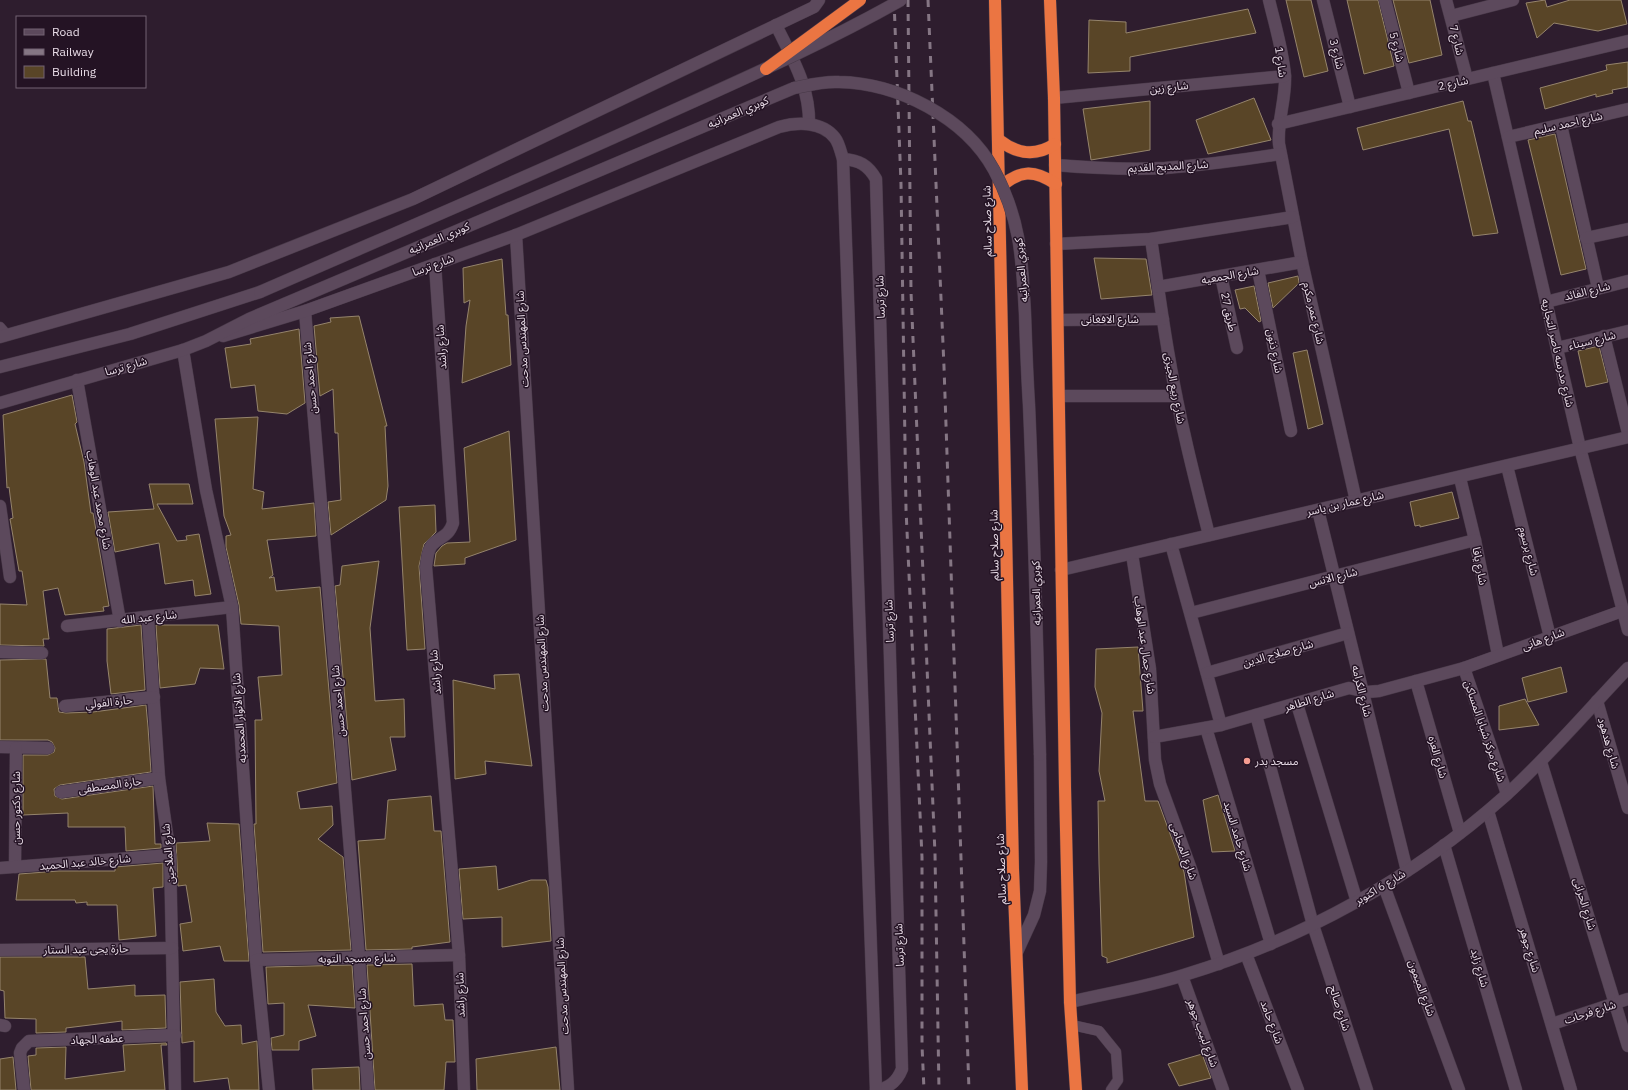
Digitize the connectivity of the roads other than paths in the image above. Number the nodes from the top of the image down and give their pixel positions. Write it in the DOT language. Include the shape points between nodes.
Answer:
graph roads {
  1 [pos="819,0"];
  2 [pos="860,0"];
  3 [pos="901,0"];
  4 [pos="995,0"];
  5 [pos="1050,0"];
  6 [pos="1269,0"];
  7 [pos="1323,0"];
  8 [pos="1385,0"];
  9 [pos="1446,0"];
  10 [pos="1508,1"];
  11 [pos="1450,16"];
  12 [pos="776,25"];
  13 [pos="1628,42"];
  14 [pos="766,69"];
  15 [pos="1493,73"];
  16 [pos="1285,76"];
  17 [pos="1467,80"];
  18 [pos="1409,93"];
  19 [pos="1054,98"];
  20 [pos="1350,107"];
  21 [pos="1628,109"];
  22 [pos="809,124"];
  23 [pos="1278,124"];
  24 [pos="1561,124"];
  25 [pos="1508,137"];
  26 [pos="999,140"];
  27 [pos="1055,144"];
  28 [pos="1280,154"];
  29 [pos="843,159"];
  30 [pos="1055,166"];
  31 [pos="1056,184"];
  32 [pos="999,188"];
  33 [pos="1293,217"];
  34 [pos="1628,229"];
  35 [pos="516,235"];
  36 [pos="1586,238"];
  37 [pos="1151,239"];
  38 [pos="1056,244"];
  39 [pos="1302,262"];
  40 [pos="435,264"];
  41 [pos="1258,270"];
  42 [pos="1221,276"];
  43 [pos="1628,281"];
  44 [pos="1158,287"];
  45 [pos="1598,288"];
  46 [pos="1546,302"];
  47 [pos="305,311"];
  48 [pos="1163,319"];
  49 [pos="1058,320"];
  50 [pos="1628,331"];
  51 [pos="2,333"];
  52 [pos="1604,336"];
  53 [pos="206,341"];
  54 [pos="1236,348"];
  55 [pos="1557,348"];
  56 [pos="183,350"];
  57 [pos="0,367"];
  58 [pos="77,380"];
  59 [pos="1059,396"];
  60 [pos="1176,396"];
  61 [pos="0,403"];
  62 [pos="1291,431"];
  63 [pos="1628,433"];
  64 [pos="1628,437"];
  65 [pos="1580,448"];
  66 [pos="1507,466"];
  67 [pos="1460,478"];
  68 [pos="1356,501"];
  69 [pos="0,506"];
  70 [pos="1318,510"];
  71 [pos="1209,535"];
  72 [pos="1475,540"];
  73 [pos="1171,544"];
  74 [pos="1132,554"];
  75 [pos="1062,570"];
  76 [pos="10,577"];
  77 [pos="1334,577"];
  78 [pos="232,607"];
  79 [pos="1622,611"];
  80 [pos="1191,614"];
  81 [pos="148,618"];
  82 [pos="120,621"];
  83 [pos="67,626"];
  84 [pos="1628,630"];
  85 [pos="1348,633"];
  86 [pos="1550,637"];
  87 [pos="0,652"];
  88 [pos="42,653"];
  89 [pos="1498,656"];
  90 [pos="1464,668"];
  91 [pos="1628,668"];
  92 [pos="1207,673"];
  93 [pos="1416,681"];
  94 [pos="1362,690"];
  95 [pos="154,697"];
  96 [pos="1597,701"];
  97 [pos="1297,704"];
  98 [pos="65,706"];
  99 [pos="1256,715"];
  100 [pos="1221,724"];
  101 [pos="1206,728"];
  102 [pos="1154,737"];
  103 [pos="0,747"];
  104 [pos="16,748"];
  105 [pos="48,748"];
  106 [pos="1541,762"];
  107 [pos="159,778"];
  108 [pos="60,792"];
  109 [pos="1507,794"];
  110 [pos="1628,808"];
  111 [pos="1488,811"];
  112 [pos="1460,833"];
  113 [pos="1444,845"];
  114 [pos="170,855"];
  115 [pos="15,867"];
  116 [pos="0,868"];
  117 [pos="1407,871"];
  118 [pos="1384,886"];
  119 [pos="1357,902"];
  120 [pos="1313,925"];
  121 [pos="1271,944"];
  122 [pos="172,948"];
  123 [pos="0,950"];
  124 [pos="1017,952"];
  125 [pos="1246,954"];
  126 [pos="459,956"];
  127 [pos="359,958"];
  128 [pos="256,960"];
  129 [pos="1219,964"];
  130 [pos="1182,976"];
  131 [pos="1628,999"];
  132 [pos="1070,1002"];
  133 [pos="1616,1004"];
  134 [pos="1552,1024"];
  135 [pos="1072,1025"];
  136 [pos="175,1035"];
  137 [pos="1628,1046"];
  138 [pos="1020,1070"];
  139 [pos="1074,1070"];
  140 [pos="24,1090"];
  141 [pos="175,1090"];
  142 [pos="269,1090"];
  143 [pos="368,1090"];
  144 [pos="464,1090"];
  145 [pos="568,1090"];
  146 [pos="876,1090"];
  147 [pos="1022,1090"];
  148 [pos="1031,1090"];
  149 [pos="1067,1090"];
  150 [pos="1076,1090"];
  151 [pos="1111,1090"];
  152 [pos="1224,1090"];
  153 [pos="1298,1090"];
  154 [pos="1367,1090"];
  155 [pos="1459,1090"];
  156 [pos="1516,1090"];
  157 [pos="1571,1090"];
  1 -- 12 [label="street" via="814,7"];
  2 -- 14 [label="highway, bridge"];
  3 -- 14 [label="street, كوبري العمرانيه, bridge" via="849,29"];
  4 -- 26 [label="highway, شارع صلاح سالم"];
  5 -- 19 [label="highway"];
  6 -- 16 [label="street, شارع 1"];
  7 -- 20 [label="street, شارع 3"];
  8 -- 18 [label="street, شارع 5"];
  9 -- 11 [label="street, شارع 7"];
  10 -- 11 [label="street"];
  11 -- 17 [label="street, شارع 7"];
  12 -- 22 [label="street" via="805,88"];
  12 -- 51 [label="street" via="413,199 229,272"];
  13 -- 15 [label="street, شارع 2"];
  14 -- 57 [label="street, كوبري العمرانيه, bridge" via="549,168 260,292 130,334"];
  15 -- 17 [label="street, شارع 2"];
  15 -- 25 [label="street, شارع مدرسه ناصر التجاريه"];
  16 -- 19 [label="street, شارع زين"];
  16 -- 23 [label="street, شارع 1"];
  17 -- 18 [label="street, شارع 2"];
  18 -- 20 [label="street, شارع 2"];
  19 -- 27 [label="highway"];
  20 -- 23 [label="street, شارع 2"];
  21 -- 24 [label="street, شارع احمد سليم"];
  22 -- 29 [label="street, شارع ترسا" via="823,129 835,138"];
  22 -- 35 [label="street, شارع ترسا" via="794,123 779,127"];
  23 -- 28 [label="street, شارع عمر مكرم"];
  24 -- 25 [label="street, شارع احمد سليم"];
  24 -- 36 [label="street"];
  25 -- 46 [label="street, شارع مدرسه ناصر التجاريه"];
  26 -- 27 [label="highway" via="1008,148 1033,153 1045,151"];
  26 -- 32 [label="highway, شارع صلاح سالم"];
  27 -- 30 [label="highway"];
  28 -- 30 [label="street, شارع المدبح القديم" via="1164,168"];
  28 -- 33 [label="street, شارع عمر مكرم"];
  29 -- 146 [label="street, شارع ترسا"];
  29 -- 146 [label="street, شارع ترسا" via="863,164 871,170 876,179 902,1069 895,1082"];
  30 -- 31 [label="highway"];
  31 -- 32 [label="highway" via="1042,175 1027,173 1011,177"];
  31 -- 38 [label="highway"];
  32 -- 124 [label="highway, شارع صلاح سالم" via="1013,869"];
  33 -- 37 [label="street"];
  33 -- 39 [label="street, شارع عمر مكرم"];
  34 -- 36 [label="street"];
  35 -- 40 [label="street, شارع ترسا"];
  35 -- 145 [label="street, شارع المهندس مدحت"];
  36 -- 45 [label="street"];
  37 -- 38 [label="street"];
  37 -- 44 [label="street, شارع ربيع الجيزى"];
  38 -- 49 [label="highway"];
  39 -- 41 [label="street, شارع الجمعيه"];
  39 -- 68 [label="street, شارع عمر مكرم"];
  40 -- 47 [label="street, شارع ترسا"];
  40 -- 126 [label="street, شارع راشد" via="453,523 451,530 431,546 426,567"];
  41 -- 42 [label="street, شارع الجمعيه"];
  41 -- 62 [label="street, شارع ذنون"];
  42 -- 44 [label="street, شارع الجمعيه"];
  42 -- 54 [label="street, طريق 27"];
  43 -- 45 [label="street, شارع الفائد"];
  44 -- 48 [label="street, شارع ربيع الجيزى"];
  45 -- 46 [label="street, شارع الفائد"];
  46 -- 55 [label="street, شارع مدرسه ناصر التجاريه"];
  47 -- 53 [label="street, شارع ترسا"];
  47 -- 127 [label="street, شارع احمد حسن"];
  48 -- 49 [label="street, شارع الافغانى"];
  48 -- 60 [label="street, شارع ربيع الجيزى"];
  49 -- 59 [label="highway"];
  50 -- 52 [label="street, شارع سيناء"];
  52 -- 55 [label="street, شارع سيناء"];
  52 -- 63 [label="street"];
  53 -- 56 [label="street, شارع ترسا"];
  53 -- 124 [label="street, كوبري العمرانيه, bridge" via="249,318 794,88 816,83 839,82 874,86 921,103 956,126 975,145 993,169 1011,209 1022,254 1034,524 1041,862 1040,891 1034,915"];
  55 -- 65 [label="street, شارع مدرسه ناصر التجاريه"];
  56 -- 58 [label="street, شارع ترسا"];
  56 -- 78 [label="street, شارع الانوار المحمديه" via="206,490"];
  58 -- 61 [label="street, شارع ترسا"];
  58 -- 82 [label="street, شارع محمد عبد الوهاب"];
  59 -- 60 [label="street"];
  59 -- 75 [label="highway"];
  60 -- 71 [label="street, شارع ربيع الجيزى"];
  64 -- 65 [label="street, شارع عمار بن ياسر"];
  65 -- 66 [label="street, شارع عمار بن ياسر"];
  65 -- 79 [label="street, شارع مدرسه ناصر التجاريه"];
  66 -- 67 [label="street, شارع عمار بن ياسر"];
  66 -- 86 [label="street, شارع برسوم"];
  67 -- 68 [label="street, شارع عمار بن ياسر"];
  67 -- 72 [label="street, شارع يافا"];
  68 -- 70 [label="street, شارع عمار بن ياسر"];
  69 -- 76 [label="street"];
  70 -- 71 [label="street, شارع عمار بن ياسر"];
  70 -- 77 [label="street, شارع الكرامه"];
  71 -- 73 [label="street, شارع عمار بن ياسر"];
  72 -- 77 [label="street, شارع الانس"];
  72 -- 89 [label="street, شارع يافا"];
  73 -- 74 [label="street, شارع عمار بن ياسر"];
  73 -- 80 [label="street"];
  74 -- 75 [label="street, شارع عمار بن ياسر"];
  74 -- 102 [label="street, شارع جمال عبد الوهاب" via="1149,663"];
  75 -- 132 [label="highway"];
  77 -- 80 [label="street, شارع الانس"];
  77 -- 85 [label="street, شارع الكرامه"];
  78 -- 81 [label="street, شارع عبد الله"];
  78 -- 128 [label="street, شارع الانوار المحمديه"];
  79 -- 84 [label="street, شارع مدرسه ناصر التجاريه"];
  79 -- 86 [label="street, شارع هانى"];
  80 -- 92 [label="street"];
  81 -- 82 [label="street, شارع عبد الله"];
  81 -- 95 [label="street, شارع الملاحين"];
  82 -- 83 [label="street, شارع عبد الله"];
  85 -- 92 [label="street, شارع صلاح الدين"];
  85 -- 94 [label="street, شارع الكرامه"];
  86 -- 89 [label="street, شارع هانى"];
  87 -- 88 [label="street"];
  89 -- 90 [label="street, شارع هانى"];
  90 -- 93 [label="street, شارع الطاهر"];
  90 -- 109 [label="street, شارع مركز شبابا المساكن"];
  91 -- 96 [label="street, شارع 6 اكتوبر"];
  92 -- 100 [label="street"];
  93 -- 94 [label="street, شارع الطاهر" via="1373,692"];
  93 -- 112 [label="street, شارع العزه"];
  94 -- 97 [label="street, شارع الطاهر" via="1349,688"];
  94 -- 117 [label="street, شارع الكرامه"];
  95 -- 98 [label="street, حارة الفولي"];
  95 -- 107 [label="street, شارع الملاحين"];
  96 -- 106 [label="street, شارع 6 اكتوبر"];
  96 -- 110 [label="street, شارع هدهود"];
  97 -- 99 [label="street, شارع الطاهر"];
  97 -- 119 [label="street"];
  99 -- 100 [label="street, شارع الطاهر"];
  99 -- 120 [label="street, شارع صالح"];
  100 -- 101 [label="street, شارع الطاهر"];
  101 -- 102 [label="street, شارع الطاهر"];
  101 -- 121 [label="street, شارع حامد السيد"];
  102 -- 129 [label="street, شارع المحامى" via="1160,784 1192,872"];
  103 -- 104 [label="street"];
  104 -- 105 [label="street"];
  104 -- 115 [label="street, شارع دكتور حسن"];
  106 -- 109 [label="street, شارع 6 اكتوبر"];
  106 -- 133 [label="street, شارع الحرانى"];
  107 -- 108 [label="street, حارة المصطفى"];
  107 -- 114 [label="street, شارع الملاحين"];
  109 -- 111 [label="street, شارع 6 اكتوبر"];
  111 -- 112 [label="street, شارع 6 اكتوبر"];
  111 -- 134 [label="street, شارع جوهر"];
  112 -- 113 [label="street, شارع 6 اكتوبر"];
  113 -- 117 [label="street, شارع 6 اكتوبر"];
  113 -- 156 [label="street, شارع زايد"];
  114 -- 115 [label="street, شارع خالد عبد الحميد"];
  114 -- 122 [label="street, شارع الملاحين"];
  115 -- 116 [label="street, شارع خالد عبد الحميد"];
  117 -- 118 [label="street, شارع 6 اكتوبر"];
  118 -- 119 [label="street, شارع 6 اكتوبر"];
  118 -- 155 [label="street, شارع الميمون"];
  119 -- 120 [label="street, شارع 6 اكتوبر"];
  120 -- 121 [label="street, شارع 6 اكتوبر"];
  120 -- 154 [label="street, شارع صالح"];
  121 -- 125 [label="street, شارع 6 اكتوبر"];
  122 -- 123 [label="street, حارة يحى عبد الستار"];
  122 -- 136 [label="street, شارع الملاحين"];
  124 -- 138 [label="highway, شارع صلاح سالم"];
  125 -- 129 [label="street, شارع 6 اكتوبر"];
  125 -- 153 [label="street, شارع حامد"];
  126 -- 127 [label="street, شارع مسجد التوبه"];
  126 -- 144 [label="street, شارع راشد"];
  127 -- 128 [label="street, شارع مسجد التوبه"];
  127 -- 143 [label="street, شارع احمد حسن"];
  128 -- 142 [label="street, شارع الانوار المحمديه"];
  129 -- 130 [label="street, شارع 6 اكتوبر"];
  130 -- 132 [label="street, شارع 6 اكتوبر"];
  130 -- 152 [label="street, شارع لبيب جوهر"];
  131 -- 133 [label="street, شارع فرحات"];
  132 -- 135 [label="highway"];
  133 -- 134 [label="street, شارع فرحات"];
  133 -- 137 [label="street, شارع الحرانى"];
  134 -- 157 [label="street, شارع جوهر"];
  135 -- 139 [label="highway"];
  135 -- 151 [label="lane" via="1099,1031 1116,1052 1118,1080"];
  136 -- 140 [label="street, عطفه الجهاد" via="29,1042 20,1053"];
  136 -- 141 [label="street, شارع الملاحين"];
  138 -- 147 [label="highway, شارع صلاح سالم"];
  138 -- 148 [label="highway"];
  139 -- 149 [label="highway"];
  139 -- 150 [label="highway"];
}
